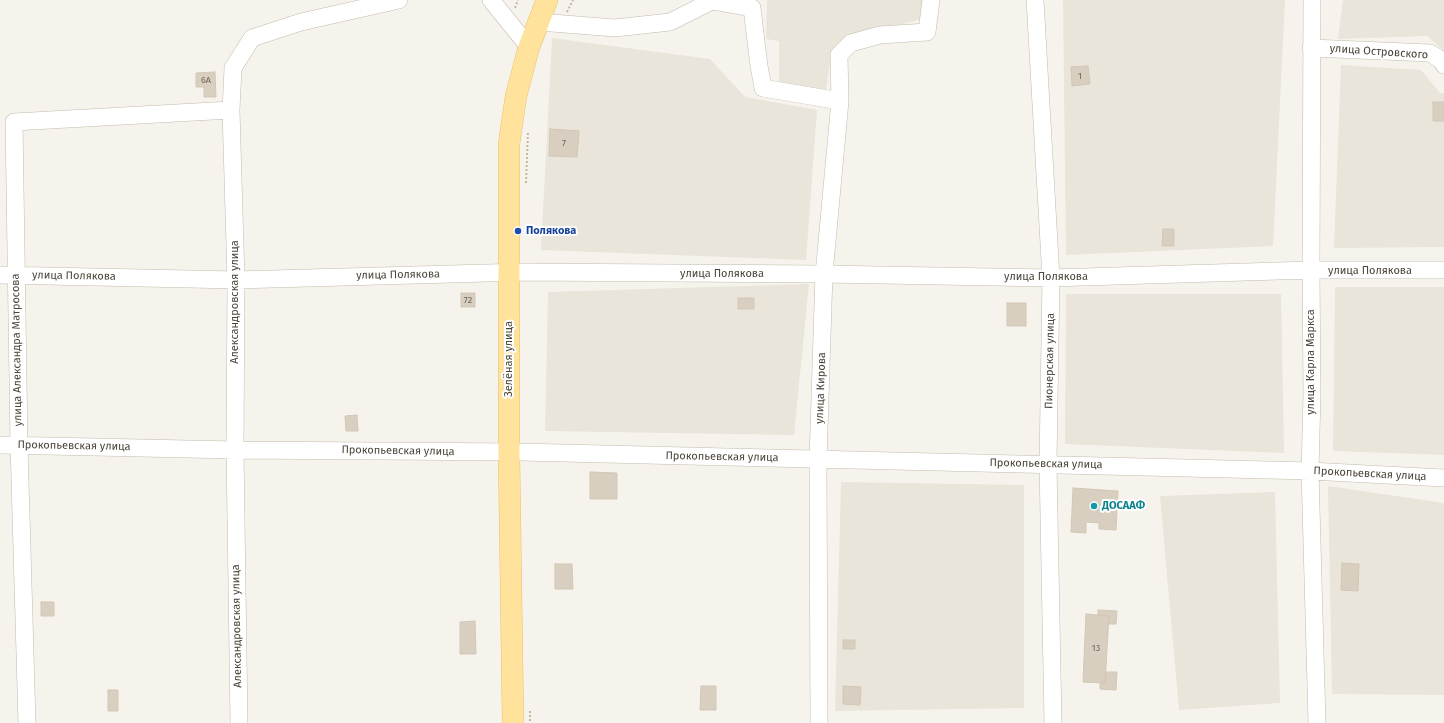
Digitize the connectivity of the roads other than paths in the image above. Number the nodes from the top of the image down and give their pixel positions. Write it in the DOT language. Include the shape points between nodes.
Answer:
graph roads {
  1 [pos="399,0"];
  2 [pos="491,0"];
  3 [pos="547,0"];
  4 [pos="931,0"];
  5 [pos="1035,0"];
  6 [pos="1312,0"];
  7 [pos="539,22"];
  8 [pos="529,47"];
  9 [pos="1311,48"];
  10 [pos="1444,65"];
  11 [pos="840,101"];
  12 [pos="231,110"];
  13 [pos="1311,270"];
  14 [pos="1444,270"];
  15 [pos="508,273"];
  16 [pos="824,274"];
  17 [pos="8,275"];
  18 [pos="1051,278"];
  19 [pos="236,280"];
  20 [pos="0,445"];
  21 [pos="19,445"];
  22 [pos="235,450"];
  23 [pos="509,453"];
  24 [pos="818,460"];
  25 [pos="1048,464"];
  26 [pos="1310,471"];
  27 [pos="1444,478"];
  28 [pos="27,723"];
  29 [pos="239,723"];
  30 [pos="513,723"];
  31 [pos="818,723"];
  32 [pos="1053,723"];
  33 [pos="1317,723"];
  1 -- 12 [label="street, Александровская улица" via="300,22 252,38 233,68"];
  2 -- 8 [label="street"];
  3 -- 7 [label="main road, Зелёная улица"];
  4 -- 11 [label="street, улица Кирова" via="927,32 880,35 851,43 839,55"];
  5 -- 18 [label="street, Пионерская улица"];
  6 -- 9 [label="street, улица Карла Маркса"];
  7 -- 8 [label="main road, Зелёная улица"];
  7 -- 11 [label="street" via="614,28 670,22 712,1 752,8 763,88"];
  8 -- 15 [label="main road, Зелёная улица" via="516,96 509,144"];
  9 -- 10 [label="street, улица Островского" via="1430,54 1441,60"];
  9 -- 13 [label="street, улица Карла Маркса"];
  11 -- 16 [label="street, улица Кирова"];
  12 -- 17 [label="street, улица Александра Матросова" via="14,122"];
  12 -- 19 [label="street, Александровская улица"];
  13 -- 14 [label="street, улица Полякова"];
  13 -- 18 [label="street, улица Полякова"];
  13 -- 26 [label="street, улица Карла Маркса"];
  15 -- 16 [label="street, улица Полякова"];
  15 -- 19 [label="street, улица Полякова"];
  15 -- 23 [label="main road, Зелёная улица"];
  16 -- 18 [label="street, улица Полякова"];
  16 -- 24 [label="street, улица Кирова"];
  17 -- 19 [label="street, улица Полякова"];
  17 -- 21 [label="street, улица Александра Матросова"];
  18 -- 25 [label="street, Пионерская улица"];
  19 -- 22 [label="street, Александровская улица"];
  20 -- 21 [label="street, Прокопьевская улица"];
  21 -- 22 [label="street, Прокопьевская улица"];
  21 -- 28 [label="street, улица Александра Матросова"];
  22 -- 23 [label="street, Прокопьевская улица"];
  22 -- 29 [label="street, Александровская улица"];
  23 -- 24 [label="street, Прокопьевская улица"];
  23 -- 30 [label="main road, Зелёная улица"];
  24 -- 25 [label="street, Прокопьевская улица"];
  24 -- 31 [label="street, улица Кирова"];
  25 -- 26 [label="street, Прокопьевская улица"];
  25 -- 32 [label="street, Пионерская улица"];
  26 -- 27 [label="street, Прокопьевская улица"];
  26 -- 33 [label="street, улица Карла Маркса"];
}
